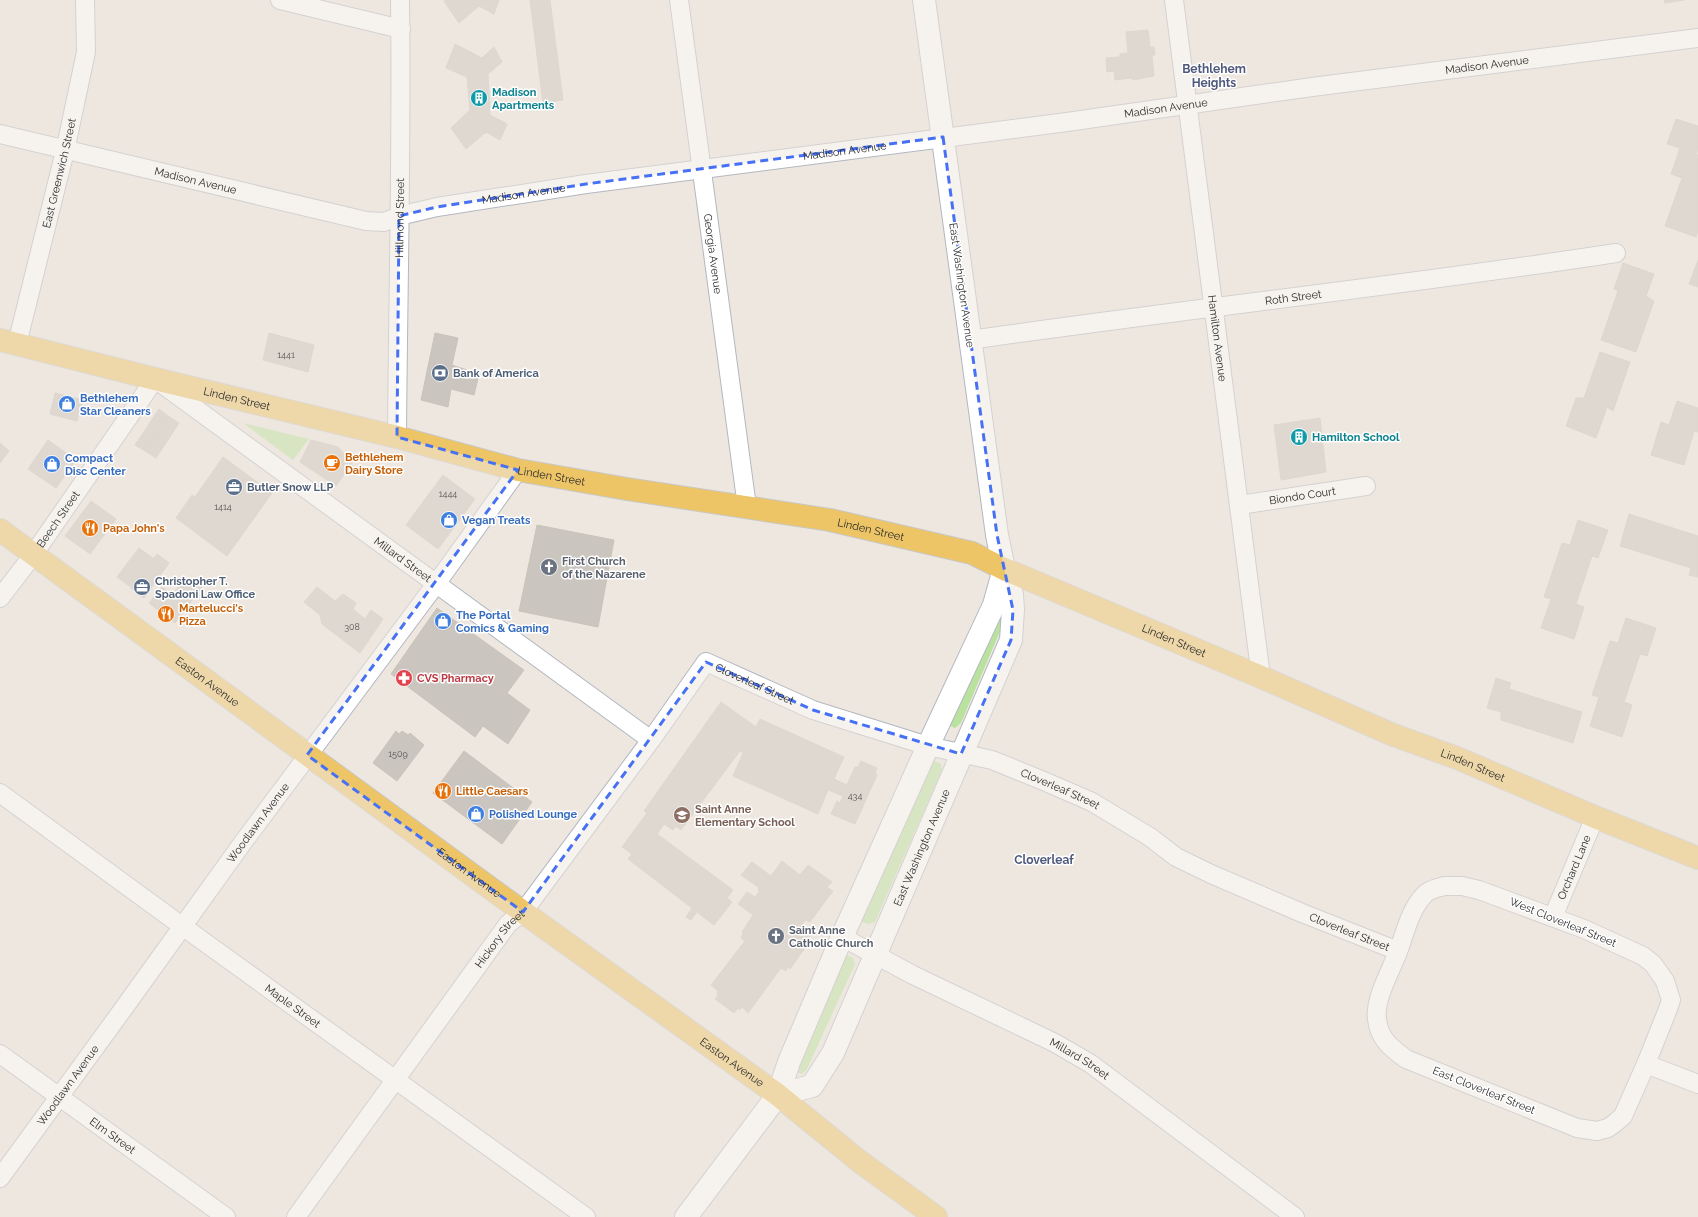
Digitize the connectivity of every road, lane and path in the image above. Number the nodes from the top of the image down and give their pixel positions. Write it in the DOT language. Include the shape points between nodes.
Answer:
graph roads {
  1 [pos="85,0"];
  2 [pos="280,0"];
  3 [pos="400,0"];
  4 [pos="679,0"];
  5 [pos="924,0"];
  6 [pos="1174,0"];
  7 [pos="401,29"];
  8 [pos="1698,38"];
  9 [pos="1189,105"];
  10 [pos="0,134"];
  11 [pos="942,137"];
  12 [pos="65,151"];
  13 [pos="703,169"];
  14 [pos="399,216"];
  15 [pos="1616,253"];
  16 [pos="1214,308"];
  17 [pos="970,340"];
  18 [pos="8,342"];
  19 [pos="155,379"];
  20 [pos="397,437"];
  21 [pos="518,470"];
  22 [pos="1366,486"];
  23 [pos="1239,505"];
  24 [pos="747,507"];
  25 [pos="0,530"];
  26 [pos="33,555"];
  27 [pos="1004,569"];
  28 [pos="436,584"];
  29 [pos="0,598"];
  30 [pos="706,662"];
  31 [pos="1261,677"];
  32 [pos="651,740"];
  33 [pos="928,746"];
  34 [pos="961,754"];
  35 [pos="307,756"];
  36 [pos="0,793"];
  37 [pos="1596,817"];
  38 [pos="1698,858"];
  39 [pos="523,912"];
  40 [pos="1553,917"];
  41 [pos="183,927"];
  42 [pos="842,937"];
  43 [pos="1398,951"];
  44 [pos="875,954"];
  45 [pos="0,1054"];
  46 [pos="1646,1064"];
  47 [pos="396,1080"];
  48 [pos="1698,1084"];
  49 [pos="778,1095"];
  50 [pos="59,1097"];
  51 [pos="0,1178"];
  52 [pos="226,1217"];
  53 [pos="296,1217"];
  54 [pos="586,1217"];
  55 [pos="686,1217"];
  56 [pos="936,1217"];
  57 [pos="1295,1217"];
  1 -- 12 [label="street, East Greenwich Street" via="86,52"];
  2 -- 7 [label="street"];
  3 -- 7 [label="street, Hillmond Street"];
  4 -- 13 [label="street, Georgia Avenue"];
  5 -- 11 [label="street, East Washington Avenue"];
  6 -- 9 [label="street, Hamilton Avenue"];
  7 -- 14 [label="street, Hillmond Street"];
  8 -- 9 [label="street, Madison Avenue"];
  9 -- 11 [label="street, Madison Avenue"];
  9 -- 16 [label="street, Hamilton Avenue"];
  10 -- 12 [label="street, Madison Avenue"];
  11 -- 13 [label="street, Madison Avenue"];
  11 -- 17 [label="street, East Washington Avenue"];
  12 -- 14 [label="street, Madison Avenue" via="366,221 384,222"];
  12 -- 18 [label="street, East Greenwich Street"];
  13 -- 14 [label="street, Madison Avenue" via="445,205"];
  13 -- 24 [label="street, Georgia Avenue"];
  14 -- 20 [label="street, Hillmond Street"];
  15 -- 16 [label="street, Roth Street"];
  16 -- 17 [label="street, Roth Street"];
  16 -- 23 [label="street, Hamilton Avenue"];
  17 -- 27 [label="street, East Washington Avenue" via="997,536"];
  18 -- 19 [label="main road, Linden Street"];
  19 -- 20 [label="main road, Linden Street"];
  19 -- 26 [label="street, Beech Street"];
  19 -- 28 [label="street, Millard Street"];
  20 -- 21 [label="main road, Linden Street"];
  21 -- 24 [label="main road, Linden Street"];
  21 -- 28 [label="street, Woodlawn Avenue"];
  22 -- 23 [label="street, Biondo Court"];
  23 -- 31 [label="street, Hamilton Avenue"];
  24 -- 27 [label="main road, Linden Street" via="830,520 920,540 972,553"];
  25 -- 26 [label="main road, Easton Avenue"];
  26 -- 29 [label="street, Beech Street"];
  26 -- 35 [label="main road, Easton Avenue"];
  27 -- 31 [label="main road, Linden Street"];
  27 -- 33 [label="street, East Washington Avenue" via="994,605"];
  27 -- 34 [label="street, East Washington Avenue" via="1014,610 1011,640"];
  28 -- 32 [label="street, Millard Street"];
  28 -- 35 [label="street, Woodlawn Avenue"];
  30 -- 32 [label="street, Hickory Street"];
  30 -- 33 [label="street, Cloverleaf Street" via="813,710"];
  31 -- 37 [label="main road, Linden Street" via="1391,734 1457,758"];
  32 -- 39 [label="street, Hickory Street"];
  33 -- 34 [label="street, Cloverleaf Street"];
  33 -- 42 [label="street, East Washington Avenue"];
  34 -- 43 [label="street, Cloverleaf Street" via="992,760 1092,802 1150,837 1176,857 1302,913"];
  34 -- 44 [label="street, East Washington Avenue"];
  35 -- 39 [label="main road, Easton Avenue"];
  35 -- 41 [label="street, Woodlawn Avenue"];
  36 -- 41 [label="street, Maple Street"];
  37 -- 38 [label="main road, Linden Street"];
  37 -- 40 [label="street, Orchard Lane"];
  39 -- 47 [label="street, Hickory Street" via="508,924"];
  39 -- 49 [label="main road, Easton Avenue"];
  40 -- 43 [label="street, West Cloverleaf Street" via="1479,890 1462,886 1444,886 1426,893 1420,900"];
  40 -- 46 [label="street, West Cloverleaf Street" via="1643,956 1660,973 1671,1000"];
  41 -- 47 [label="street, Maple Street"];
  41 -- 50 [label="street, Woodlawn Avenue"];
  42 -- 44 [label="street, Millard Street"];
  42 -- 49 [label="street, East Washington Avenue" via="789,1062"];
  43 -- 46 [label="street, East Cloverleaf Street" via="1380,996 1376,1018 1383,1039 1390,1048 1406,1059 1577,1128 1597,1131 1608,1128 1623,1116"];
  44 -- 49 [label="street, East Washington Avenue" via="833,1053 812,1086"];
  44 -- 57 [label="street, Millard Street" via="1055,1043 1091,1064"];
  45 -- 50 [label="street, Elm Street"];
  46 -- 48 [label="street"];
  47 -- 53 [label="street, Hickory Street"];
  47 -- 54 [label="street, Maple Street"];
  49 -- 55 [label="street, East Washington Avenue"];
  49 -- 56 [label="main road, Easton Avenue"];
  50 -- 51 [label="street, Woodlawn Avenue"];
  50 -- 52 [label="street, Elm Street"];
}
